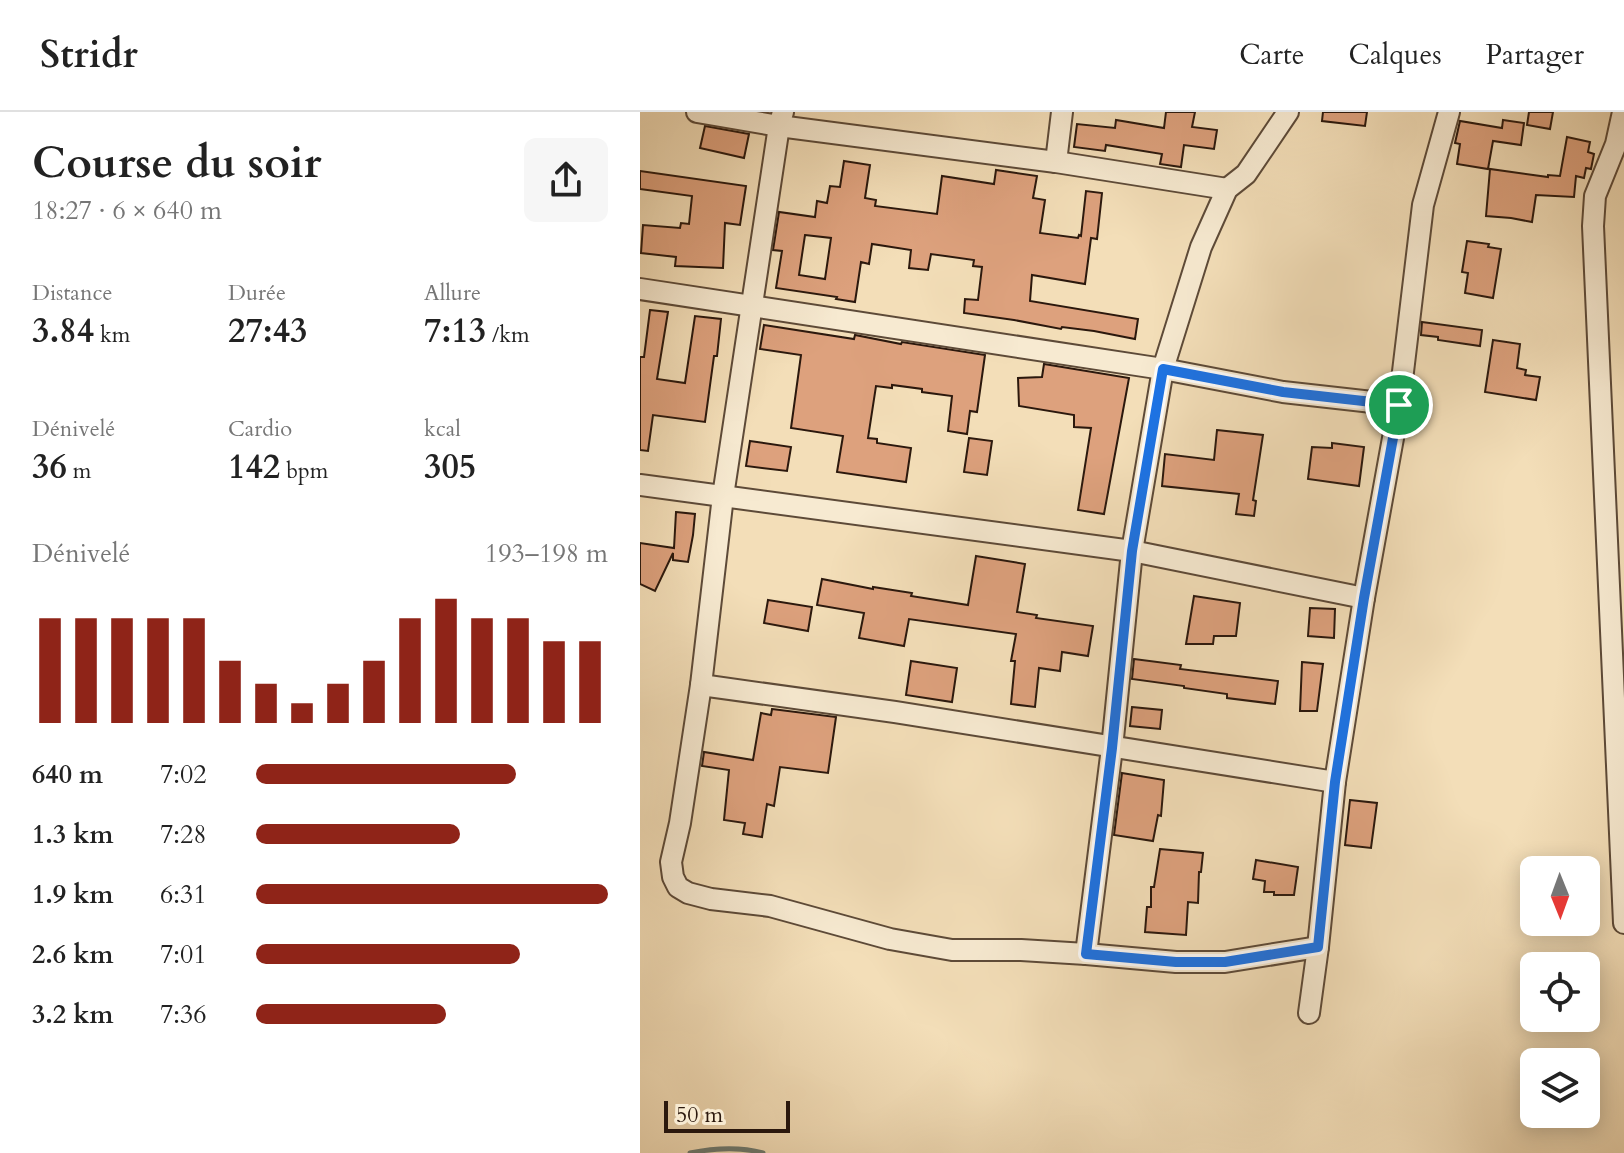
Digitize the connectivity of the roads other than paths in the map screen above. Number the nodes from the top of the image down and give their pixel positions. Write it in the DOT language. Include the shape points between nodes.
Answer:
graph roads {
  1 [pos="697,112"];
  2 [pos="1062,112"];
  3 [pos="1288,112"];
  4 [pos="1449,112"];
  5 [pos="1623,112"];
  6 [pos="781,119"];
  7 [pos="1056,162"];
  8 [pos="1227,189"];
  9 [pos="640,289"];
  10 [pos="752,307"];
  11 [pos="1163,369"];
  12 [pos="1399,405"];
  13 [pos="640,485"];
  14 [pos="723,496"];
  15 [pos="1132,551"];
  16 [pos="1364,598"];
  17 [pos="701,685"];
  18 [pos="1112,748"];
  19 [pos="1335,782"];
  20 [pos="1624,923"];
  21 [pos="1318,947"];
  22 [pos="1086,954"];
  23 [pos="1309,1013"];
  1 -- 6 [label="street"];
  2 -- 7 [label="street"];
  3 -- 8 [label="street" via="1246,174"];
  4 -- 12 [label="street" via="1423,205"];
  5 -- 20 [label="street" via="1595,196 1593,226"];
  6 -- 7 [label="street"];
  6 -- 10 [label="street"];
  7 -- 8 [label="street"];
  8 -- 11 [label="street" via="1201,247"];
  9 -- 10 [label="street"];
  10 -- 11 [label="street"];
  10 -- 14 [label="street"];
  11 -- 12 [label="street" via="1283,392"];
  11 -- 15 [label="street"];
  12 -- 16 [label="street"];
  13 -- 14 [label="street"];
  14 -- 15 [label="street"];
  14 -- 17 [label="street"];
  15 -- 16 [label="street"];
  15 -- 18 [label="street"];
  16 -- 19 [label="street"];
  17 -- 18 [label="street"];
  17 -- 22 [label="street" via="671,862 678,887 711,899 770,906 952,950"];
  18 -- 19 [label="street"];
  18 -- 22 [label="street"];
  19 -- 21 [label="street"];
  21 -- 22 [label="street" via="1225,962"];
  21 -- 23 [label="street"];
}
